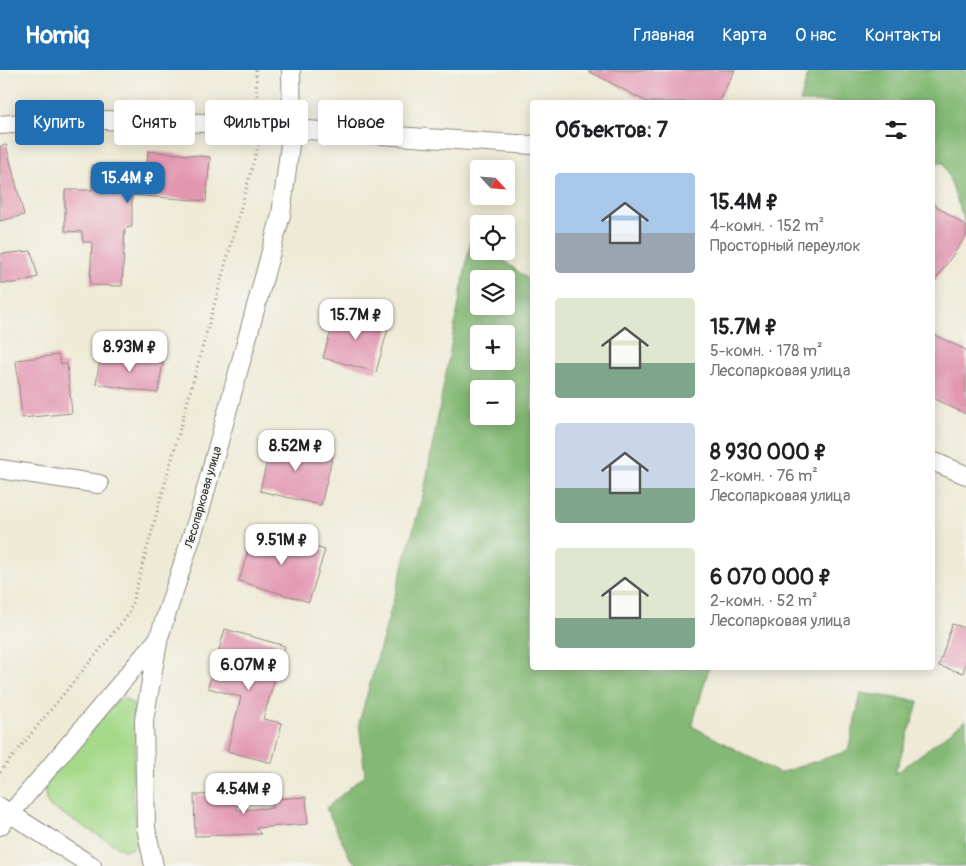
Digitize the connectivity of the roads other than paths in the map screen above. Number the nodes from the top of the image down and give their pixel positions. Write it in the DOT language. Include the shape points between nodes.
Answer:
graph roads {
  1 [pos="291,70"];
  2 [pos="292,100"];
  3 [pos="205,123"];
  4 [pos="0,125"];
  5 [pos="308,131"];
  6 [pos="290,145"];
  7 [pos="530,145"];
  8 [pos="935,462"];
  9 [pos="0,469"];
  10 [pos="966,475"];
  11 [pos="100,484"];
  12 [pos="159,638"];
  13 [pos="3,816"];
  14 [pos="92,866"];
  15 [pos="154,866"];
  1 -- 2 [label="street, Лесопарковая улица"];
  3 -- 4 [label="street" via="67,119"];
  5 -- 7 [label="street"];
  6 -- 12 [label="street, Лесопарковая улица" via="281,215 200,510"];
  8 -- 10 [label="street"];
  9 -- 11 [label="street"];
  12 -- 13 [label="street"];
  12 -- 15 [label="street, Лесопарковая улица" via="144,720 146,828"];
  13 -- 14 [label="street"];
}
